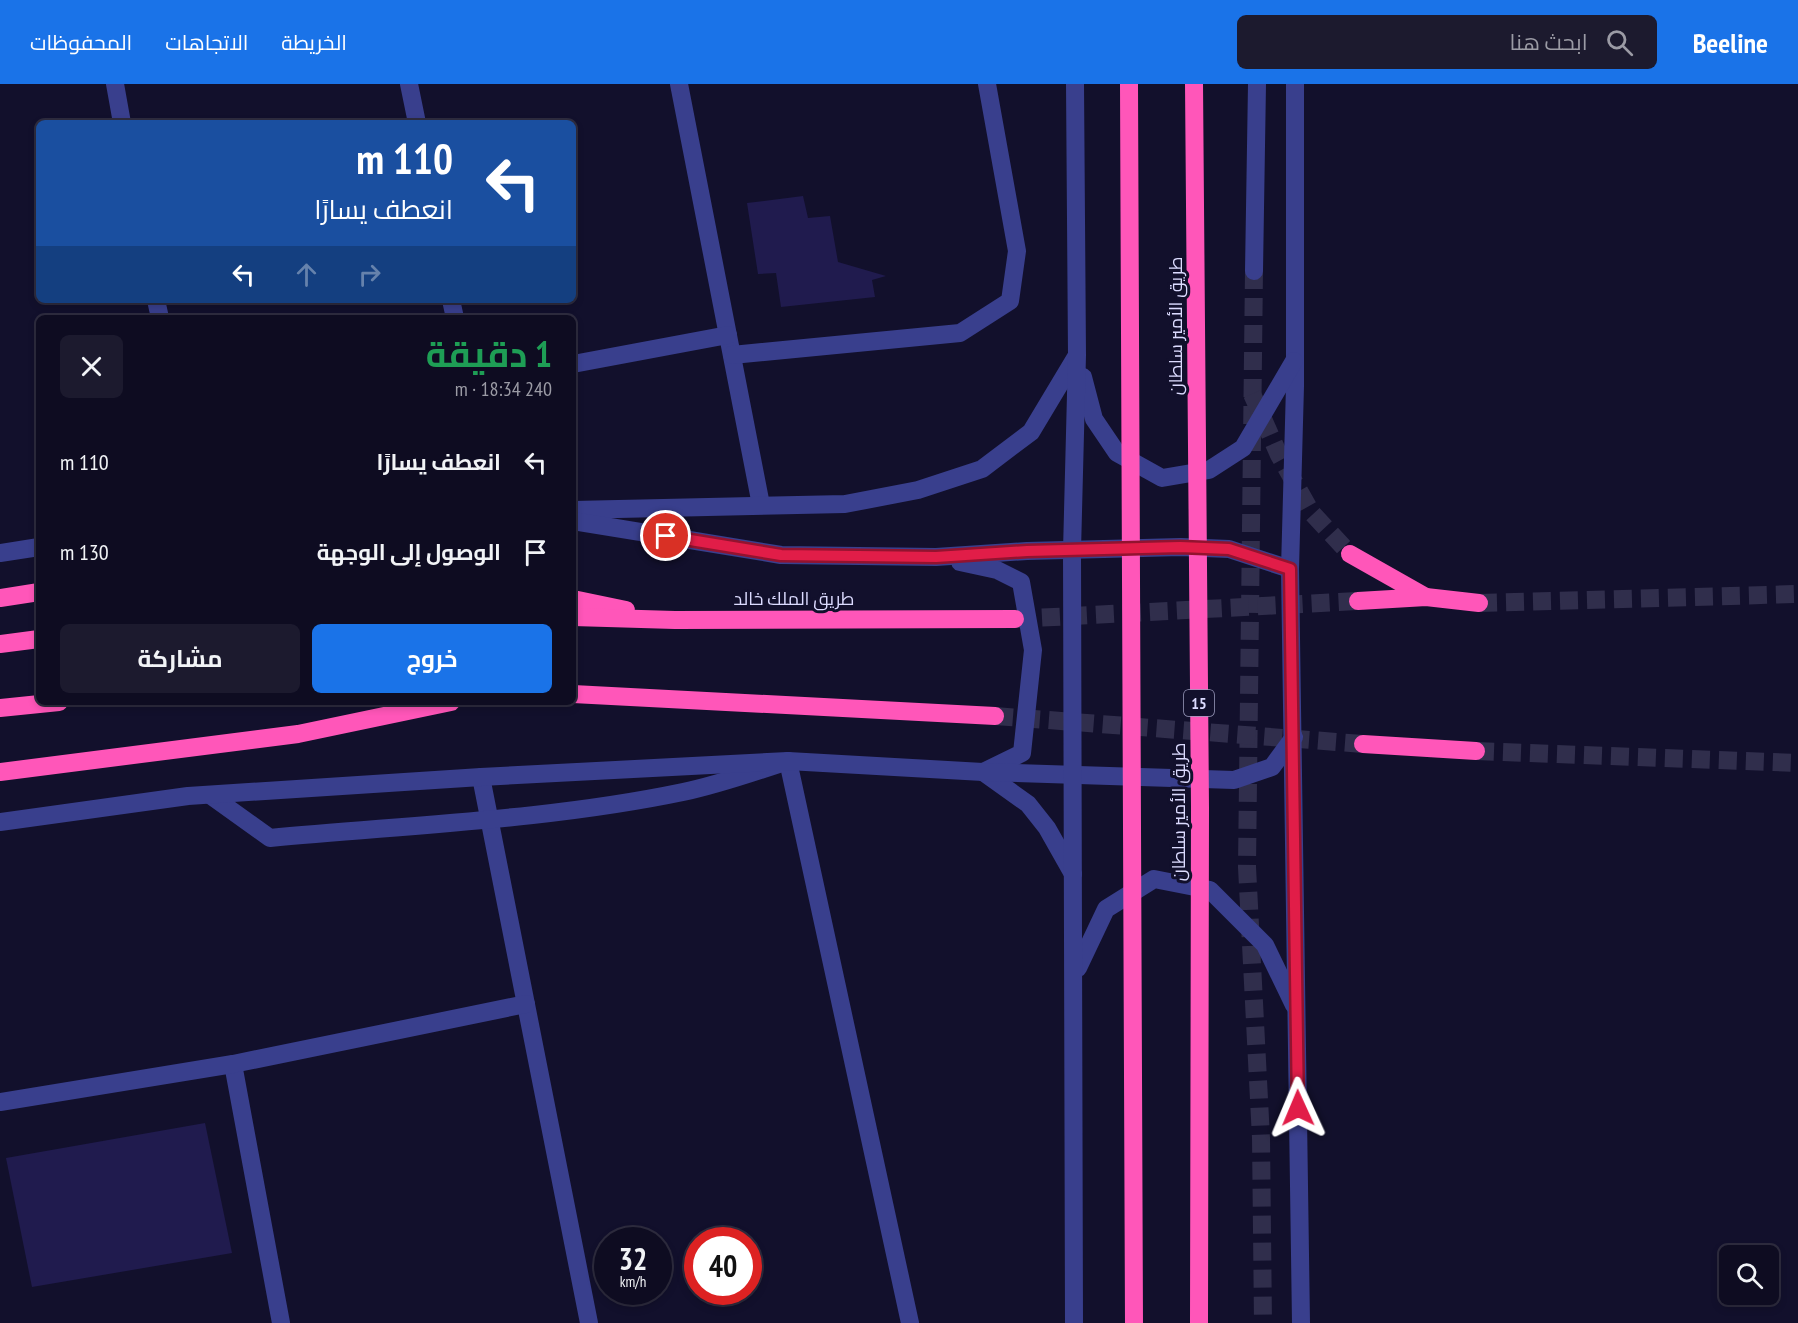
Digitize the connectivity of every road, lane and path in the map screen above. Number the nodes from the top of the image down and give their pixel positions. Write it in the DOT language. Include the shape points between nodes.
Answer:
graph roads {
  1 [pos="115,84"];
  2 [pos="409,84"];
  3 [pos="679,84"];
  4 [pos="987,84"];
  5 [pos="1075,84"];
  6 [pos="1129,84"];
  7 [pos="1194,84"];
  8 [pos="1257,84"];
  9 [pos="1295,84"];
  10 [pos="121,120"];
  11 [pos="416,120"];
  12 [pos="1254,271"];
  13 [pos="728,335"];
  14 [pos="732,355"];
  15 [pos="1077,355"];
  16 [pos="1294,361"];
  17 [pos="576,363"];
  18 [pos="761,505"];
  19 [pos="576,510"];
  20 [pos="576,521"];
  21 [pos="36,548"];
  22 [pos="1072,551"];
  23 [pos="0,554"];
  24 [pos="1350,554"];
  25 [pos="936,557"];
  26 [pos="1290,569"];
  27 [pos="36,592"];
  28 [pos="1426,597"];
  29 [pos="0,598"];
  30 [pos="576,600"];
  31 [pos="1358,601"];
  32 [pos="1479,603"];
  33 [pos="576,617"];
  34 [pos="1015,619"];
  35 [pos="675,620"];
  36 [pos="36,639"];
  37 [pos="0,644"];
  38 [pos="576,694"];
  39 [pos="36,704"];
  40 [pos="437,705"];
  41 [pos="0,708"];
  42 [pos="995,716"];
  43 [pos="1294,737"];
  44 [pos="1363,744"];
  45 [pos="1476,751"];
  46 [pos="788,761"];
  47 [pos="0,772"];
  48 [pos="983,772"];
  49 [pos="1075,776"];
  50 [pos="481,777"];
  51 [pos="210,795"];
  52 [pos="489,821"];
  53 [pos="0,822"];
  54 [pos="1074,875"];
  55 [pos="1076,972"];
  56 [pos="526,1005"];
  57 [pos="1297,1012"];
  58 [pos="233,1064"];
  59 [pos="0,1102"];
  60 [pos="281,1323"];
  61 [pos="589,1323"];
  62 [pos="910,1323"];
  63 [pos="1074,1323"];
  64 [pos="1134,1323"];
  65 [pos="1199,1323"];
  66 [pos="1301,1323"];
  1 -- 10 [label="street"];
  2 -- 11 [label="street"];
  3 -- 13 [label="street"];
  4 -- 14 [label="street" via="1017,251 1010,301 960,333"];
  5 -- 15 [label="street"];
  6 -- 64 [label="highway, bridge"];
  7 -- 65 [label="highway, طريق الأمير سلطان / 15, bridge" via="1200,796"];
  8 -- 12 [label="street"];
  9 -- 16 [label="street"];
  13 -- 14 [label="street"];
  13 -- 17 [label="street"];
  14 -- 18 [label="street"];
  15 -- 16 [label="street" via="1094,419 1117,453 1162,478 1209,470 1243,448"];
  15 -- 18 [label="street" via="1031,432 982,469 918,490 845,504"];
  15 -- 22 [label="street"];
  16 -- 26 [label="street"];
  18 -- 19 [label="street"];
  20 -- 25 [label="street" via="781,555"];
  21 -- 23 [label="street"];
  22 -- 25 [label="street"];
  22 -- 26 [label="street" via="1229,549"];
  22 -- 49 [label="street"];
  24 -- 28 [label="highway"];
  25 -- 48 [label="street" via="997,570 1021,582 1033,650 1022,753"];
  26 -- 43 [label="street"];
  27 -- 29 [label="highway"];
  28 -- 31 [label="highway"];
  28 -- 32 [label="highway"];
  30 -- 35 [label="highway"];
  33 -- 35 [label="highway, طريق الملك خالد"];
  34 -- 35 [label="highway, طريق الملك خالد"];
  36 -- 37 [label="highway"];
  38 -- 42 [label="highway"];
  39 -- 41 [label="highway"];
  40 -- 47 [label="highway" via="298,734"];
  43 -- 49 [label="street" via="1272,767 1234,780"];
  43 -- 57 [label="street"];
  44 -- 45 [label="highway"];
  46 -- 48 [label="street"];
  46 -- 50 [label="street"];
  46 -- 52 [label="street" via="684,792"];
  46 -- 62 [label="street"];
  48 -- 49 [label="street"];
  48 -- 54 [label="street" via="1028,804"];
  49 -- 54 [label="street"];
  50 -- 51 [label="street"];
  50 -- 52 [label="street"];
  51 -- 52 [label="street" via="270,838"];
  51 -- 53 [label="street"];
  52 -- 56 [label="street"];
  54 -- 55 [label="street"];
  55 -- 57 [label="street" via="1106,909 1154,879 1210,890 1265,945"];
  55 -- 63 [label="street"];
  56 -- 58 [label="street"];
  56 -- 61 [label="street"];
  57 -- 66 [label="street"];
  58 -- 59 [label="street"];
  58 -- 60 [label="street"];
}
